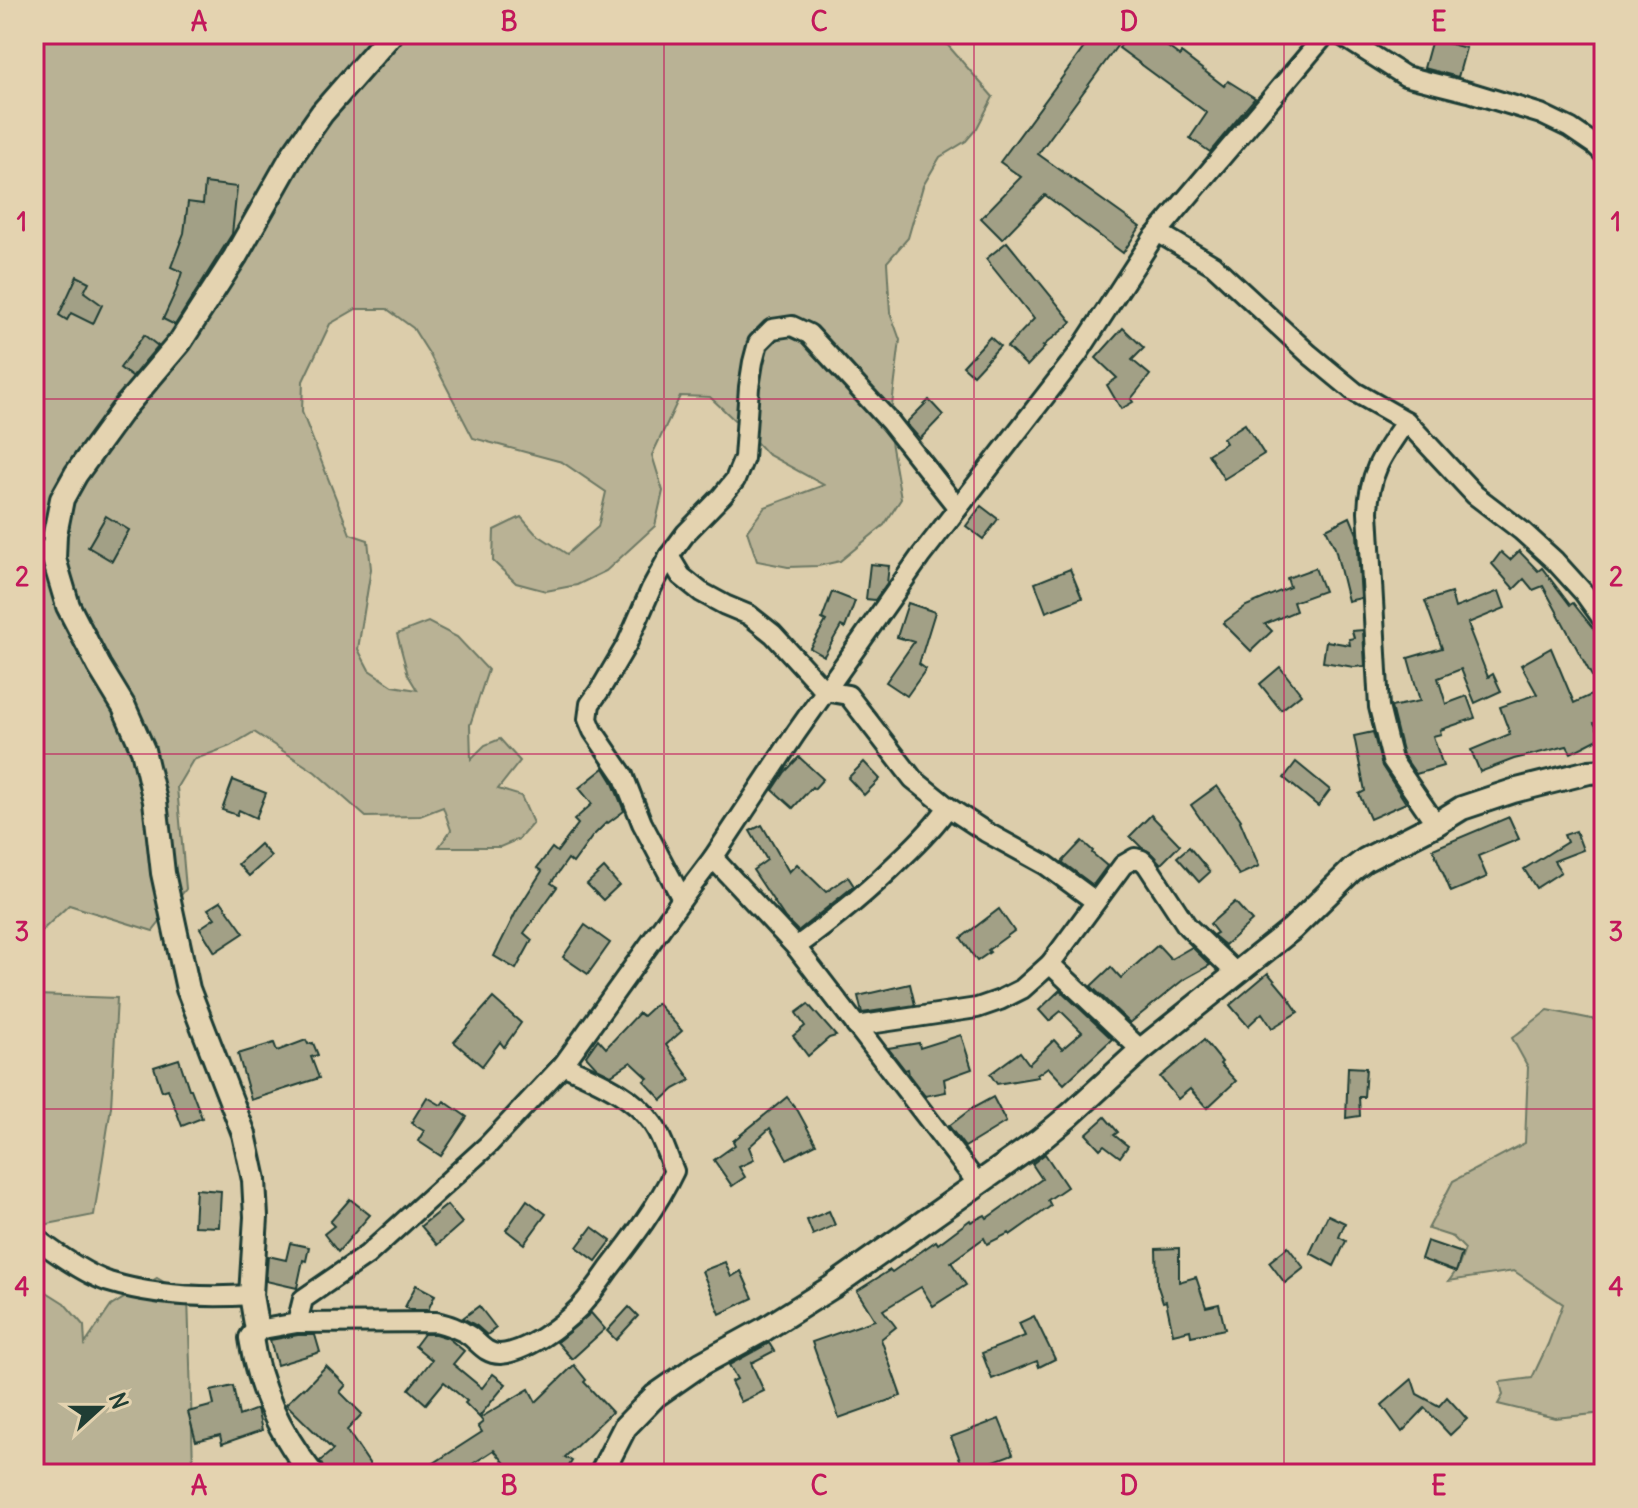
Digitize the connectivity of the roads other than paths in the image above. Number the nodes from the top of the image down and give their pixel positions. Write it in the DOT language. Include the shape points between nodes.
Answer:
graph roads {
  1 [pos="391,34"];
  2 [pos="1326,34"];
  3 [pos="1339,34"];
  4 [pos="1604,154"];
  5 [pos="1159,233"];
  6 [pos="1406,421"];
  7 [pos="958,508"];
  8 [pos="34,546"];
  9 [pos="669,556"];
  10 [pos="54,559"];
  11 [pos="1604,621"];
  12 [pos="825,691"];
  13 [pos="1604,771"];
  14 [pos="948,807"];
  15 [pos="1436,824"];
  16 [pos="713,858"];
  17 [pos="682,899"];
  18 [pos="1095,901"];
  19 [pos="796,947"];
  20 [pos="1050,964"];
  21 [pos="1237,974"];
  22 [pos="856,1026"];
  23 [pos="1141,1050"];
  24 [pos="563,1065"];
  25 [pos="978,1184"];
  26 [pos="34,1237"];
  27 [pos="251,1295"];
  28 [pos="297,1323"];
  29 [pos="257,1330"];
  30 [pos="312,1474"];
  31 [pos="601,1474"];
  1 -- 10 [label="street" via="322,113 180,342 76,474 62,499"];
  2 -- 5 [label="street"];
  3 -- 4 [label="street" via="1405,76 1541,114"];
  5 -- 6 [label="street" via="1213,265 1355,392"];
  5 -- 7 [label="street" via="1077,355"];
  6 -- 11 [label="street" via="1475,495 1555,561"];
  6 -- 15 [label="street" via="1382,457 1368,493 1379,707 1392,760"];
  7 -- 9 [label="street" via="890,422 809,334 792,326 772,329 758,343 744,458 735,480"];
  7 -- 12 [label="street"];
  8 -- 10 [label="street"];
  9 -- 12 [label="street" via="681,576 701,592 749,615 773,634"];
  9 -- 17 [label="street" via="627,644 590,704 588,719 623,775"];
  10 -- 27 [label="street" via="68,606 143,750 188,989 244,1134 254,1180"];
  12 -- 14 [label="street" via="848,695 913,779"];
  12 -- 16 [label="street"];
  13 -- 15 [label="street" via="1513,791 1462,808"];
  14 -- 18 [label="street"];
  14 -- 19 [label="street" via="869,891"];
  15 -- 21 [label="street" via="1365,860"];
  16 -- 17 [label="street"];
  16 -- 19 [label="street"];
  17 -- 24 [label="street"];
  18 -- 20 [label="street"];
  18 -- 21 [label="street" via="1123,865 1142,860 1187,926"];
  19 -- 22 [label="street"];
  20 -- 22 [label="street" via="1022,989 977,1008"];
  20 -- 23 [label="street"];
  21 -- 23 [label="street"];
  22 -- 25 [label="street"];
  23 -- 25 [label="street" via="1040,1140"];
  24 -- 28 [label="street" via="488,1145 367,1255 303,1299"];
  24 -- 28 [label="street" via="612,1087 643,1113 654,1125 674,1171 642,1226 581,1306 525,1347 502,1354 436,1322"];
  25 -- 31 [label="street" via="832,1287 655,1396 625,1427"];
  26 -- 27 [label="street" via="107,1281 204,1298"];
  27 -- 29 [label="street"];
  28 -- 29 [label="street"];
  29 -- 30 [label="street" via="251,1338 262,1387"];
}
